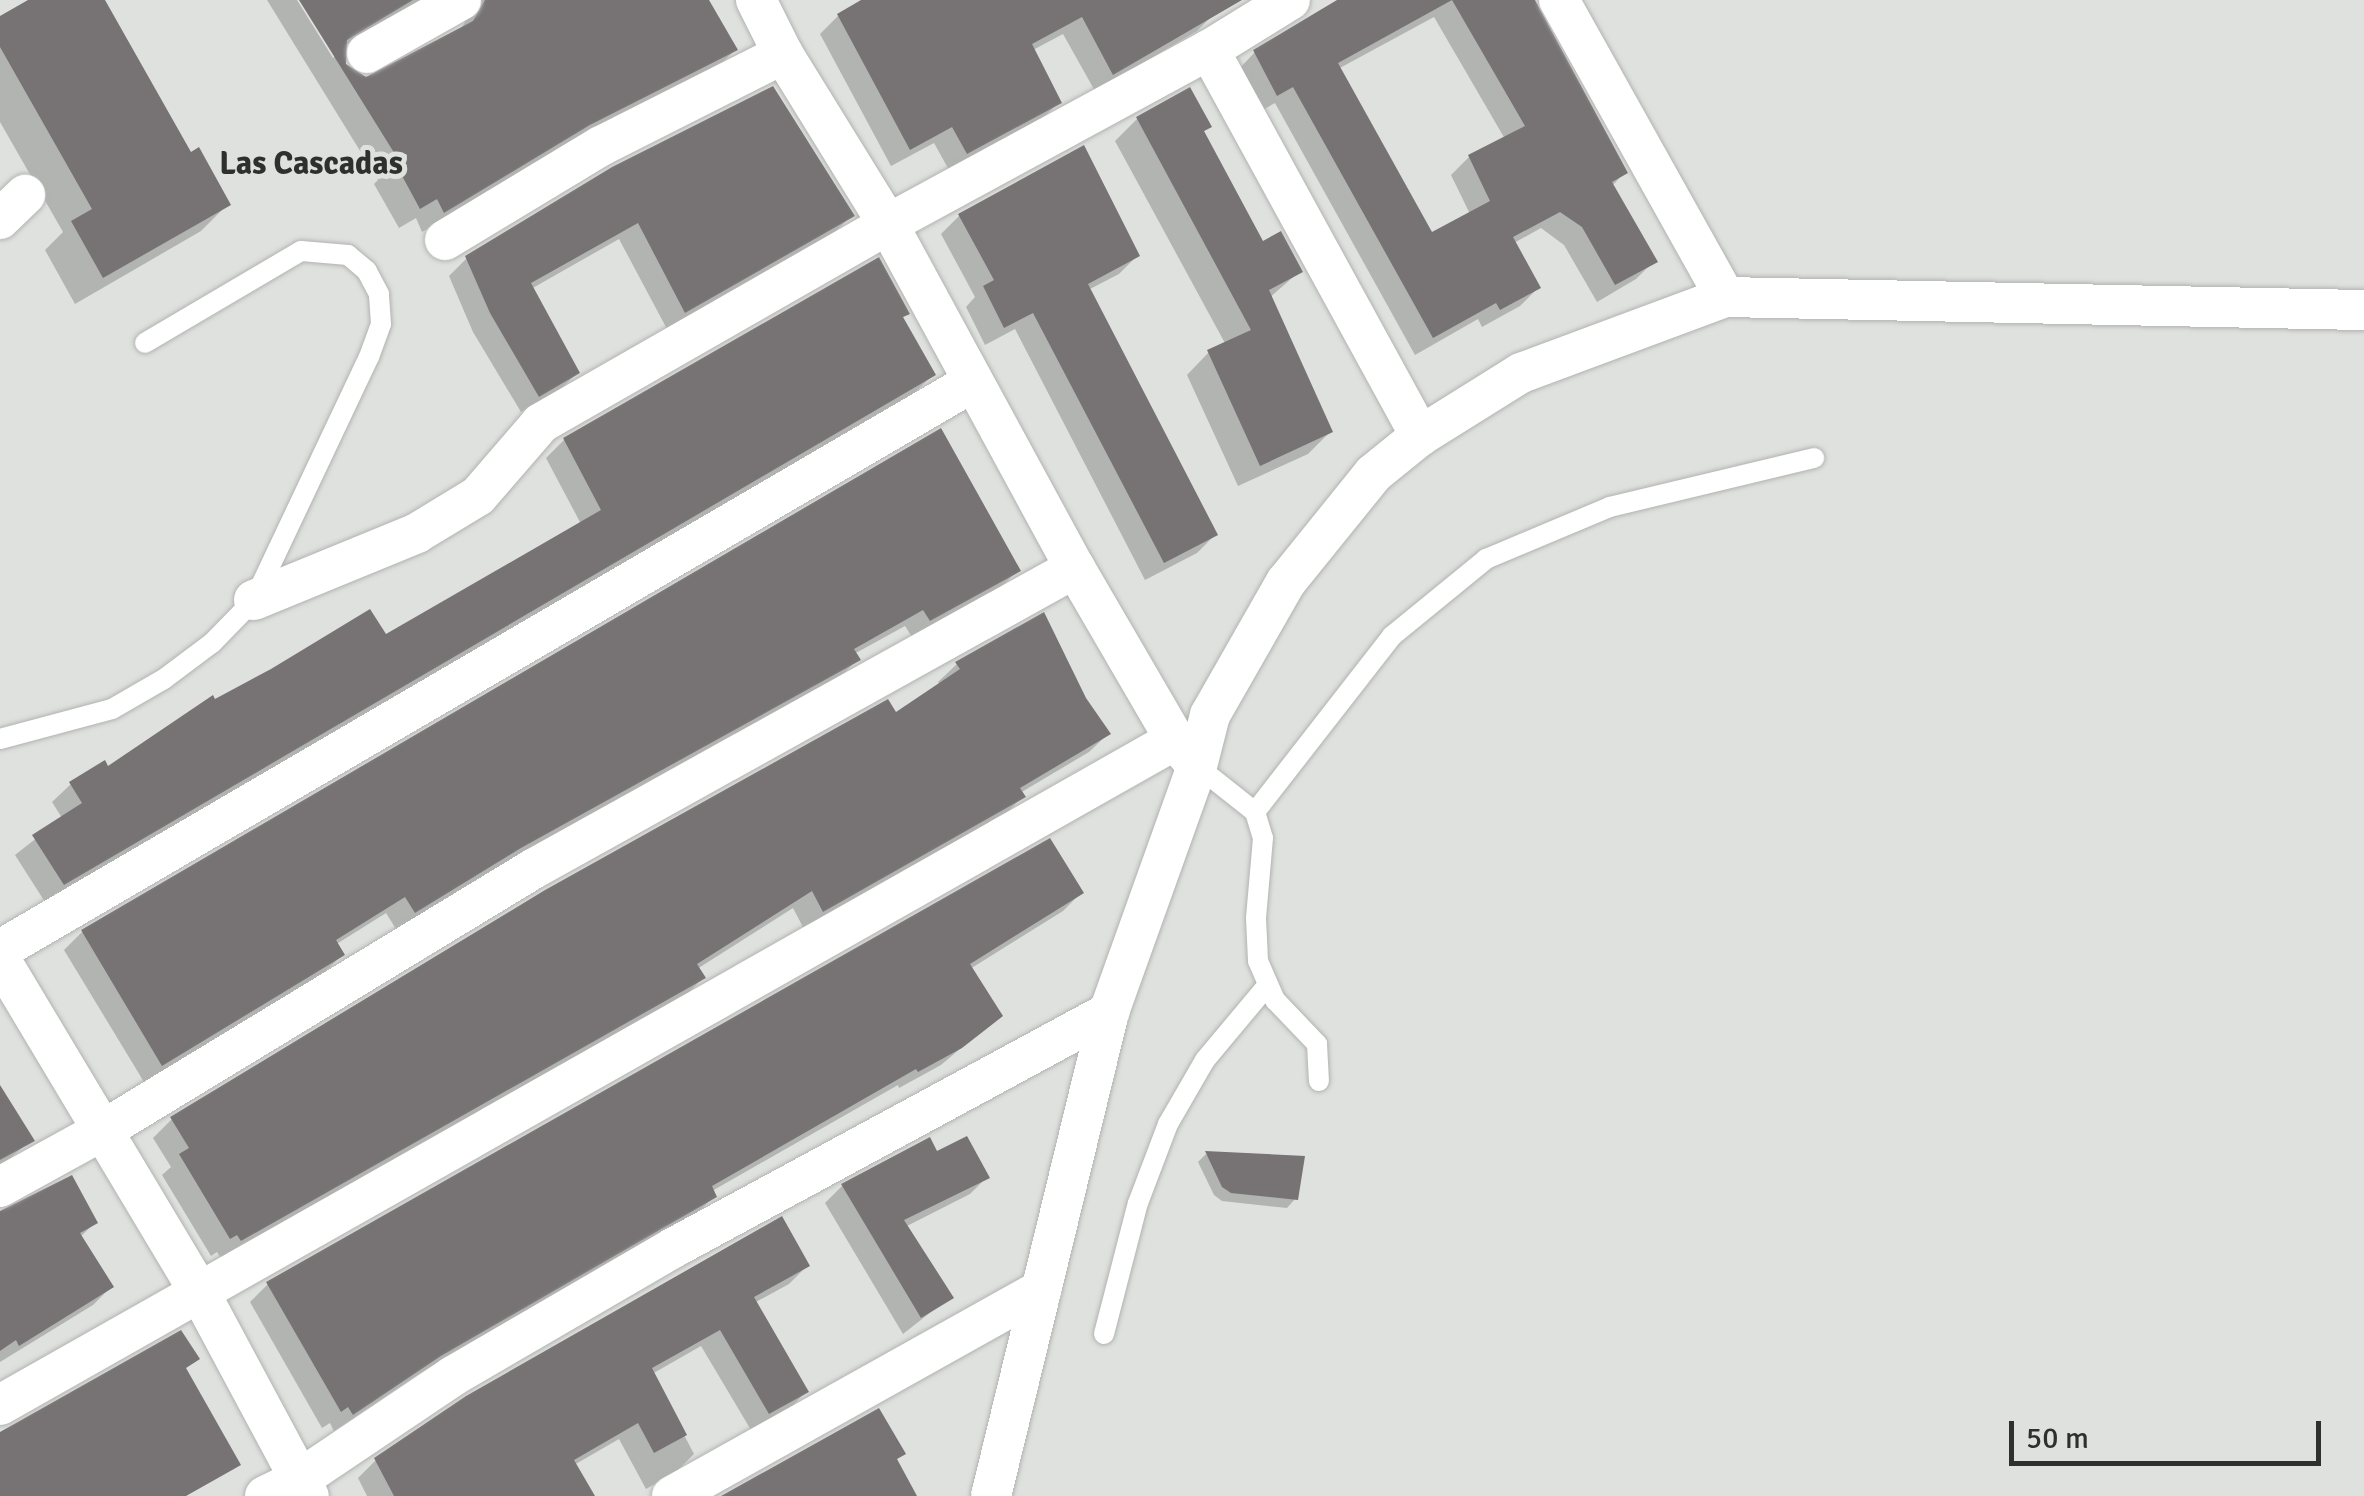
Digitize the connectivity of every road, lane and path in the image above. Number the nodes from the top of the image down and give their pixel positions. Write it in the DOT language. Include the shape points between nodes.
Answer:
graph roads {
  1 [pos="461,0"];
  2 [pos="1290,0"];
  3 [pos="1559,0"];
  4 [pos="765,3"];
  5 [pos="1209,50"];
  6 [pos="367,53"];
  7 [pos="783,54"];
  8 [pos="888,224"];
  9 [pos="445,240"];
  10 [pos="1726,297"];
  11 [pos="2364,310"];
  12 [pos="145,343"];
  13 [pos="971,384"];
  14 [pos="1420,436"];
  15 [pos="1814,458"];
  16 [pos="1075,568"];
  17 [pos="254,600"];
  18 [pos="0,740"];
  19 [pos="1186,753"];
  20 [pos="1255,812"];
  21 [pos="0,950"];
  22 [pos="0,959"];
  23 [pos="1266,988"];
  24 [pos="1110,1012"];
  25 [pos="1319,1080"];
  26 [pos="100,1132"];
  27 [pos="0,1187"];
  28 [pos="1041,1290"];
  29 [pos="201,1294"];
  30 [pos="1104,1334"];
  31 [pos="0,1404"];
  32 [pos="291,1490"];
  33 [pos="672,1496"];
  34 [pos="991,1496"];
  1 -- 6 [label="street"];
  2 -- 5 [label="street"];
  3 -- 10 [label="street"];
  4 -- 7 [label="street"];
  5 -- 8 [label="street"];
  5 -- 14 [label="street"];
  7 -- 8 [label="street"];
  7 -- 9 [label="street" via="601,146"];
  8 -- 13 [label="street"];
  8 -- 17 [label="street" via="541,422 478,496 432,524"];
  10 -- 11 [label="street"];
  10 -- 14 [label="street" via="1522,372"];
  12 -- 17 [label="lane" via="302,251 348,255 379,294 382,324 369,357"];
  13 -- 16 [label="street"];
  13 -- 21 [label="street"];
  14 -- 19 [label="street" via="1373,474 1286,582"];
  15 -- 20 [label="lane" via="1610,506 1486,559 1392,636"];
  16 -- 19 [label="street"];
  16 -- 26 [label="street" via="533,868"];
  17 -- 18 [label="lane" via="212,643 112,709"];
  19 -- 20 [label="lane"];
  19 -- 24 [label="street"];
  19 -- 29 [label="street"];
  20 -- 23 [label="lane" via="1263,838 1256,918"];
  22 -- 26 [label="street"];
  23 -- 25 [label="lane" via="1317,1044"];
  23 -- 30 [label="lane" via="1205,1060 1168,1124 1138,1203"];
  24 -- 28 [label="street"];
  24 -- 32 [label="street" via="673,1248 453,1376"];
  26 -- 27 [label="street"];
  26 -- 29 [label="street"];
  28 -- 33 [label="street"];
  28 -- 34 [label="street"];
  29 -- 31 [label="street"];
  29 -- 32 [label="street"];
}
